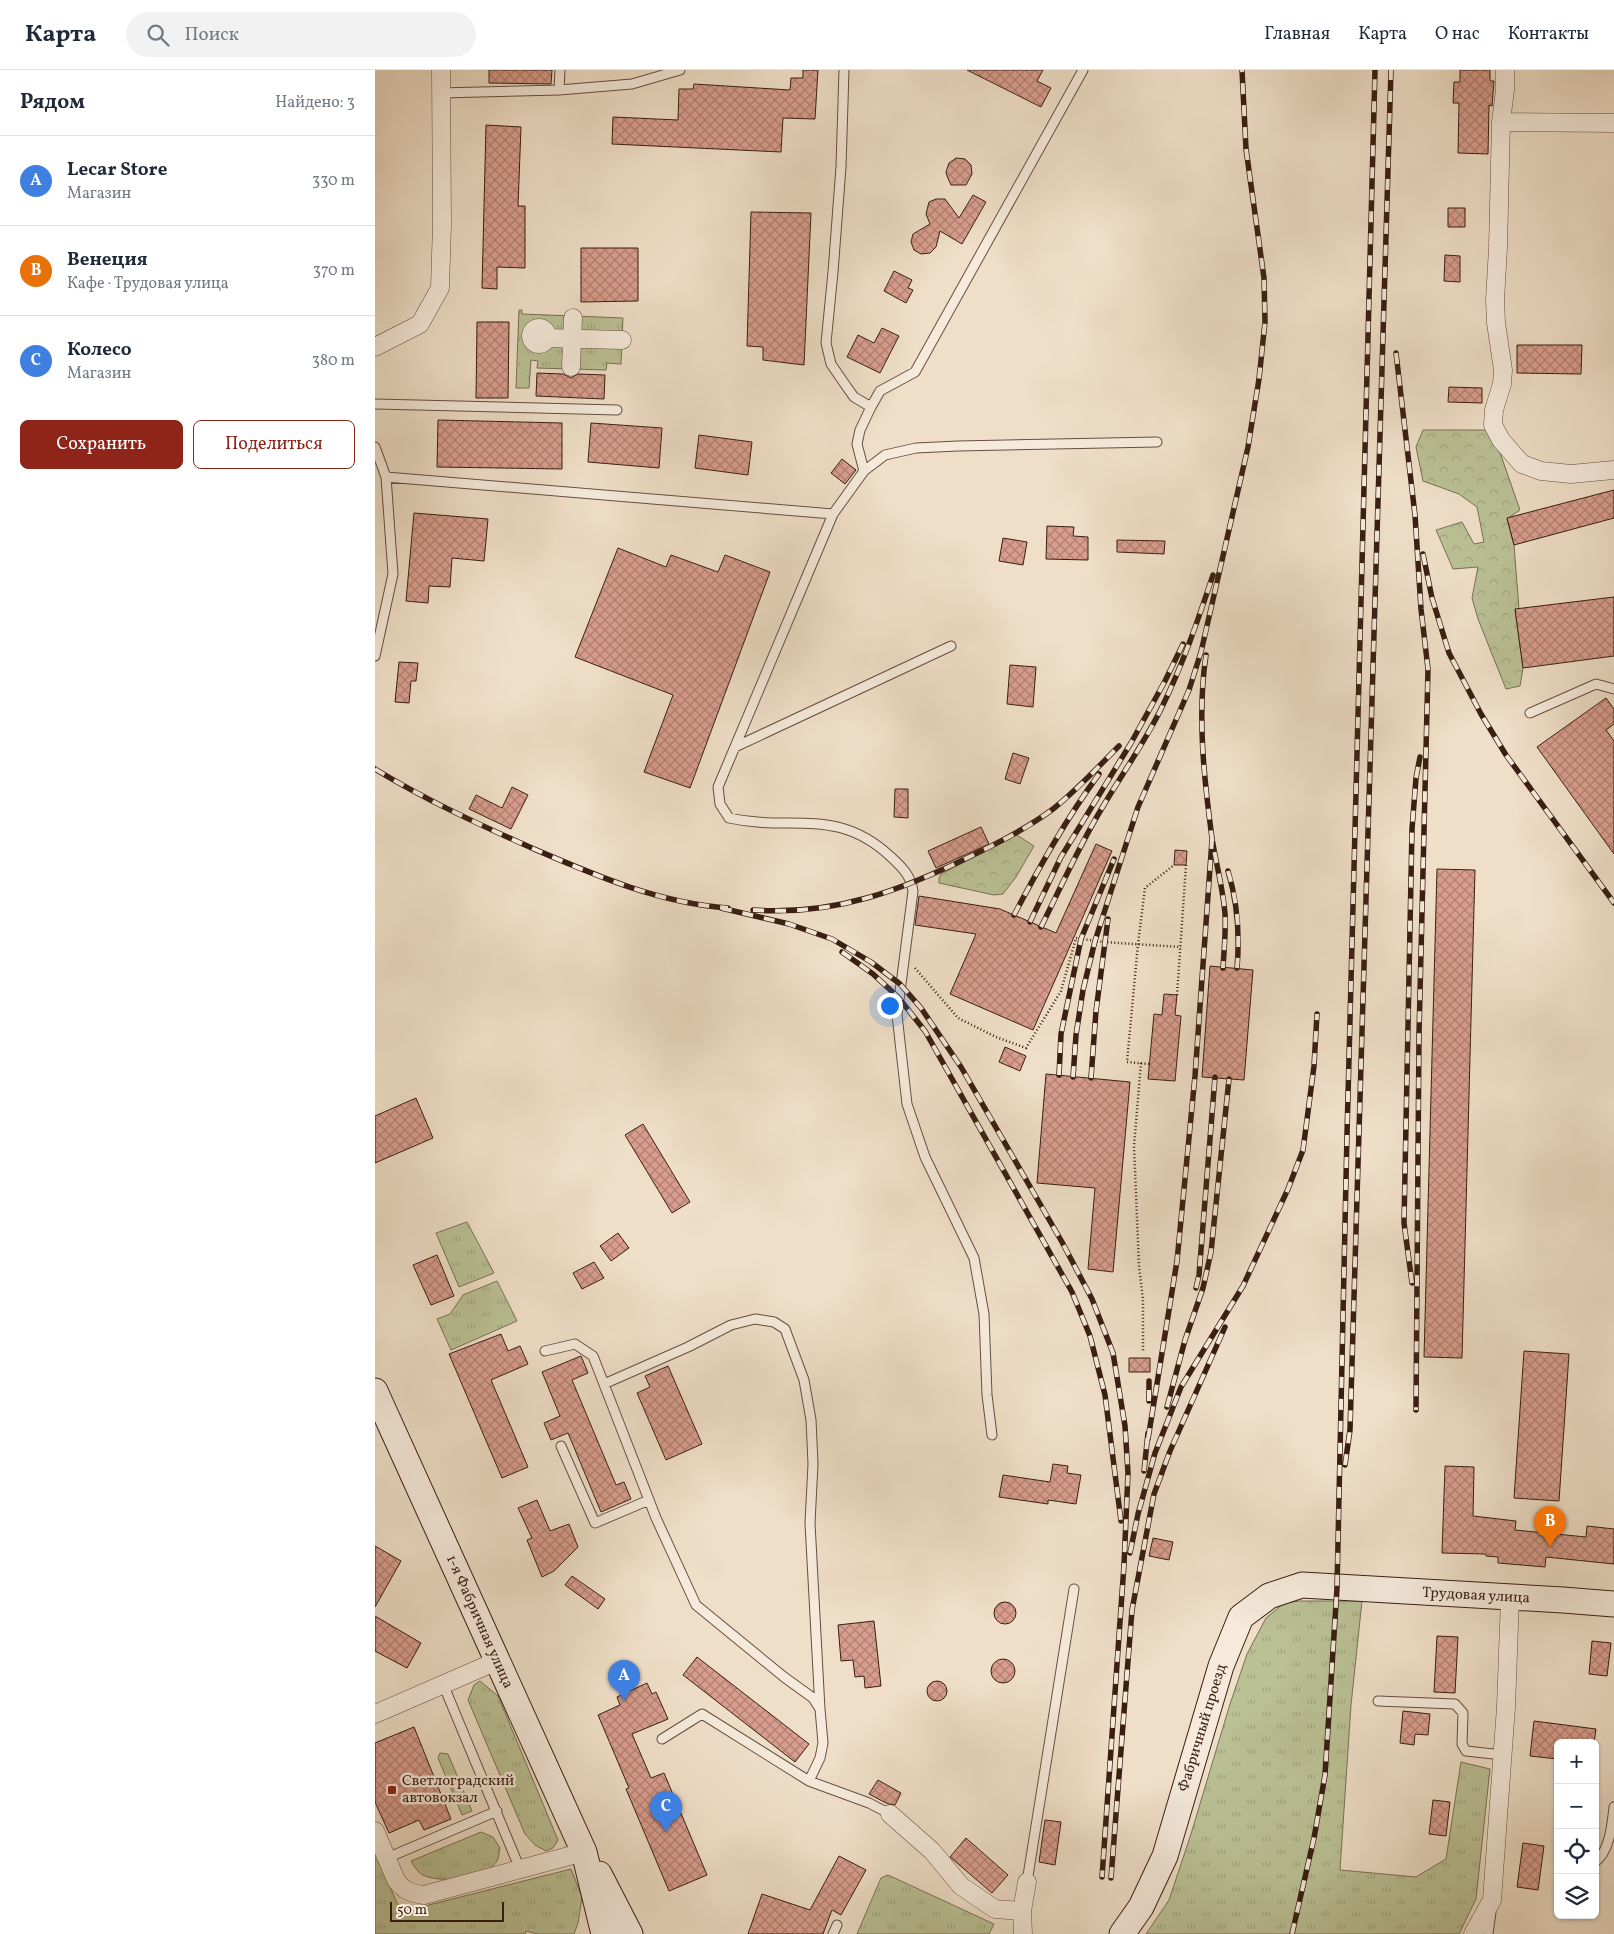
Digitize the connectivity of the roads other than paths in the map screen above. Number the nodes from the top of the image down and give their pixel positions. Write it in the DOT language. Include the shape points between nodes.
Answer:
graph roads {
  1 [pos="441,70"];
  2 [pos="560,70"];
  3 [pos="680,70"];
  4 [pos="844,70"];
  5 [pos="1083,70"];
  6 [pos="1505,70"];
  7 [pos="559,90"];
  8 [pos="440,93"];
  9 [pos="1501,122"];
  10 [pos="1614,124"];
  11 [pos="573,318"];
  12 [pos="543,328"];
  13 [pos="572,339"];
  14 [pos="621,340"];
  15 [pos="375,347"];
  16 [pos="571,367"];
  17 [pos="375,404"];
  18 [pos="871,407"];
  19 [pos="617,410"];
  20 [pos="1157,442"];
  21 [pos="375,447"];
  22 [pos="1614,470"];
  23 [pos="864,471"];
  24 [pos="386,477"];
  25 [pos="833,514"];
  26 [pos="951,646"];
  27 [pos="375,656"];
  28 [pos="1614,690"];
  29 [pos="1530,713"];
  30 [pos="735,747"];
  31 [pos="545,1351"];
  32 [pos="604,1384"];
  33 [pos="375,1392"];
  34 [pos="992,1435"];
  35 [pos="561,1446"];
  36 [pos="649,1500"];
  37 [pos="1337,1588"];
  38 [pos="1074,1589"];
  39 [pos="1510,1598"];
  40 [pos="1614,1604"];
  41 [pos="497,1661"];
  42 [pos="443,1684"];
  43 [pos="1378,1701"];
  44 [pos="820,1709"];
  45 [pos="375,1714"];
  46 [pos="662,1739"];
  47 [pos="1503,1755"];
  48 [pos="809,1781"];
  49 [pos="1614,1807"];
  50 [pos="497,1811"];
  51 [pos="890,1814"];
  52 [pos="375,1831"];
  53 [pos="584,1852"];
  54 [pos="387,1858"];
  55 [pos="1599,1859"];
  56 [pos="520,1869"];
  57 [pos="1027,1882"];
  58 [pos="1492,1900"];
  59 [pos="1022,1911"];
  60 [pos="837,1924"];
  61 [pos="604,1934"];
  62 [pos="630,1934"];
  63 [pos="833,1934"];
  64 [pos="1023,1934"];
  65 [pos="1122,1934"];
  66 [pos="1473,1934"];
  67 [pos="1488,1934"];
  1 -- 8 [label="street"];
  2 -- 7 [label="lane"];
  3 -- 7 [label="lane" via="633,84"];
  4 -- 18 [label="lane" via="841,167 826,343 831,364 844,383 854,397"];
  5 -- 18 [label="lane" via="915,372 880,391"];
  6 -- 9 [label="street"];
  7 -- 8 [label="lane"];
  8 -- 15 [label="street" via="440,288 420,324"];
  9 -- 10 [label="street"];
  9 -- 22 [label="street" via="1495,300 1503,370 1493,425 1501,440 1522,464 1541,471 1571,474"];
  11 -- 13 [label="street"];
  12 -- 13 [label="street"];
  13 -- 14 [label="street"];
  13 -- 16 [label="street"];
  17 -- 19 [label="lane"];
  18 -- 23 [label="lane" via="857,444"];
  20 -- 23 [label="lane" via="916,448 885,455"];
  21 -- 24 [label="lane"];
  23 -- 25 [label="lane"];
  24 -- 25 [label="lane"];
  24 -- 27 [label="lane" via="393,574"];
  25 -- 30 [label="lane"];
  26 -- 30 [label="lane"];
  28 -- 29 [label="lane" via="1596,684"];
  30 -- 34 [label="lane" via="718,787 720,804 729,818 749,823 818,823 843,827 875,842 906,871 912,884 897,1015 907,1104 925,1157 974,1258 984,1314"];
  31 -- 32 [label="lane" via="575,1344 593,1356"];
  32 -- 36 [label="lane"];
  32 -- 44 [label="lane" via="731,1325 755,1319 774,1322 785,1329 804,1380 811,1420 810,1523"];
  33 -- 41 [label="main road, 1-я Фабричная улица"];
  35 -- 36 [label="lane" via="595,1523"];
  36 -- 44 [label="lane" via="696,1605 813,1698"];
  37 -- 39 [label="main road, Трудовая улица"];
  37 -- 65 [label="main road, Фабричный проезд" via="1294,1588 1269,1596 1241,1617 1221,1666 1165,1856 1141,1907"];
  38 -- 57 [label="lane"];
  39 -- 40 [label="main road, Трудовая улица"];
  39 -- 47 [label="street"];
  41 -- 42 [label="street"];
  41 -- 53 [label="main road, 1-я Фабричная улица"];
  42 -- 45 [label="street"];
  42 -- 50 [label="lane"];
  43 -- 47 [label="lane" via="1455,1704 1463,1713 1462,1744 1466,1751"];
  44 -- 48 [label="lane" via="823,1742 820,1758"];
  46 -- 48 [label="lane" via="702,1714"];
  47 -- 58 [label="street"];
  48 -- 51 [label="lane"];
  49 -- 55 [label="lane" via="1611,1835"];
  50 -- 54 [label="lane"];
  50 -- 56 [label="lane"];
  51 -- 59 [label="street" via="932,1851 961,1886 995,1909"];
  52 -- 54 [label="street"];
  53 -- 56 [label="street"];
  53 -- 61 [label="main road"];
  53 -- 62 [label="main road"];
  54 -- 56 [label="street" via="401,1887 407,1892 424,1895"];
  57 -- 59 [label="street"];
  58 -- 66 [label="street"];
  58 -- 67 [label="lane"];
  59 -- 64 [label="street"];
  60 -- 63 [label="lane"];
}
